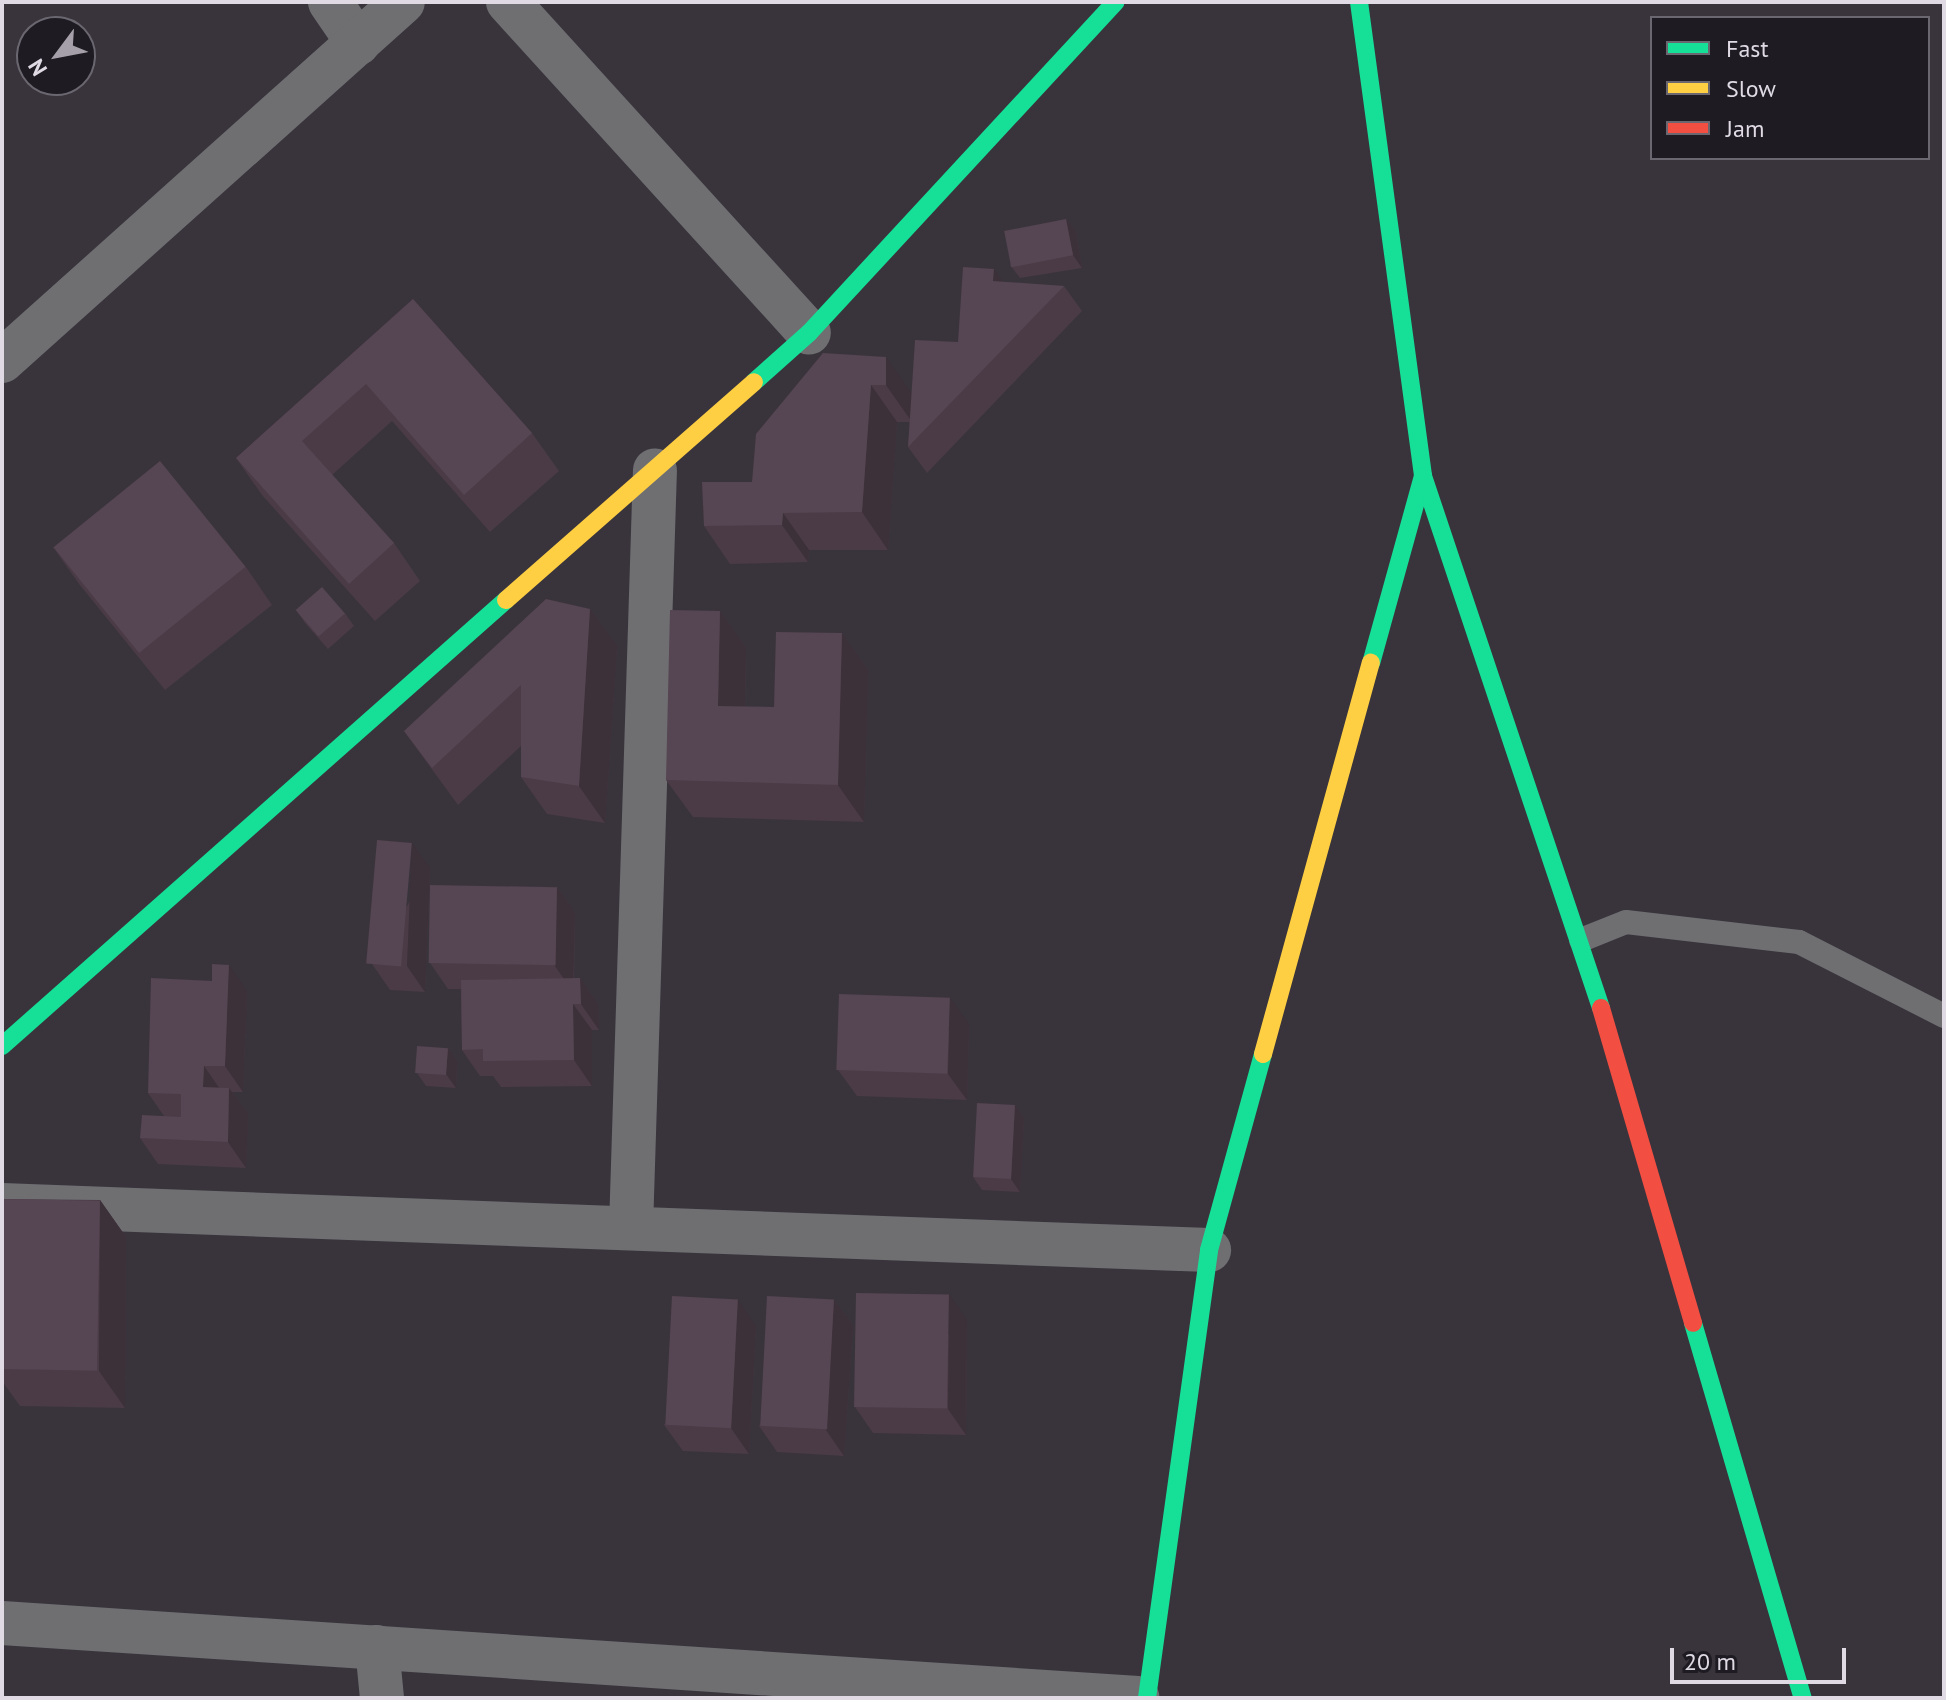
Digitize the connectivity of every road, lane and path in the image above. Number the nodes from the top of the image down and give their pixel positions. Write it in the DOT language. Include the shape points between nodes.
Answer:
graph roads {
  1 [pos="330,2"];
  2 [pos="403,2"];
  3 [pos="508,2"];
  4 [pos="1115,2"];
  5 [pos="1359,2"];
  6 [pos="358,43"];
  7 [pos="809,333"];
  8 [pos="2,361"];
  9 [pos="655,470"];
  10 [pos="1423,476"];
  11 [pos="1581,940"];
  12 [pos="1944,1016"];
  13 [pos="2,1046"];
  14 [pos="2,1205"];
  15 [pos="631,1228"];
  16 [pos="1209,1250"];
  17 [pos="2,1623"];
  18 [pos="377,1647"];
  19 [pos="382,1698"];
  20 [pos="1138,1698"];
  21 [pos="1147,1698"];
  22 [pos="1803,1698"];
  1 -- 6 [label="street"];
  2 -- 6 [label="street"];
  3 -- 7 [label="street"];
  4 -- 7 [label="street"];
  5 -- 10 [label="street"];
  6 -- 8 [label="street"];
  7 -- 9 [label="street"];
  9 -- 13 [label="street"];
  9 -- 15 [label="street"];
  10 -- 11 [label="street"];
  10 -- 16 [label="street"];
  11 -- 12 [label="lane" via="1626,922 1799,942"];
  11 -- 22 [label="street"];
  14 -- 15 [label="street"];
  15 -- 16 [label="street"];
  16 -- 21 [label="street"];
  17 -- 18 [label="street"];
  18 -- 19 [label="street"];
  18 -- 20 [label="street"];
}
